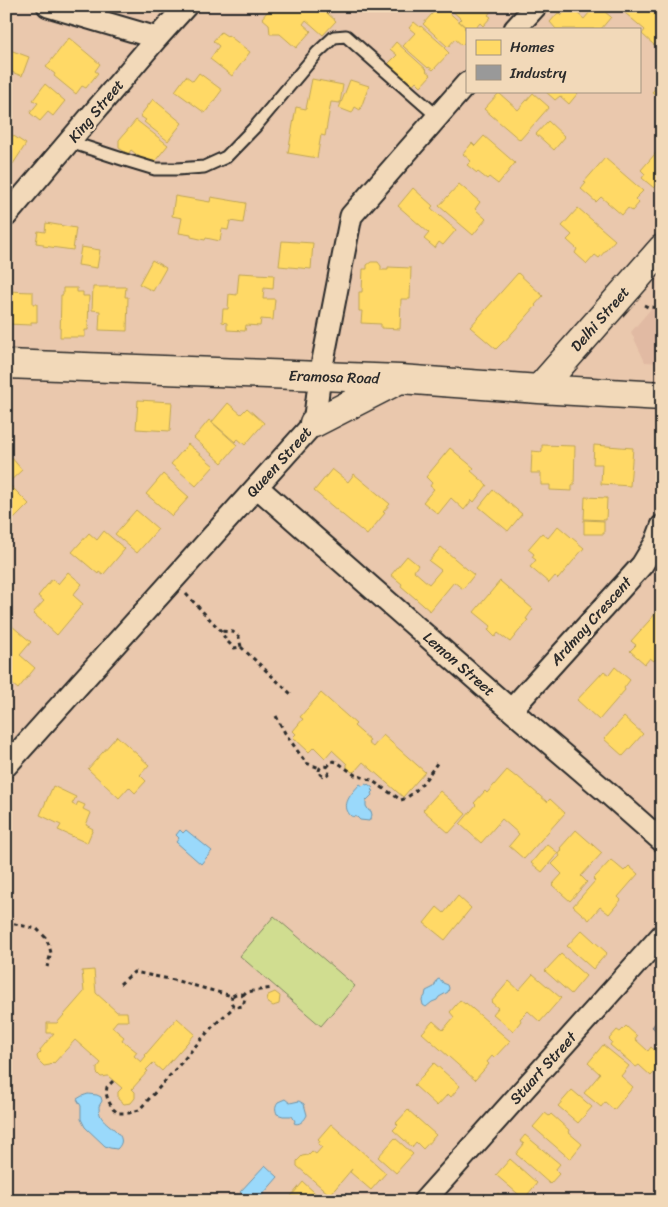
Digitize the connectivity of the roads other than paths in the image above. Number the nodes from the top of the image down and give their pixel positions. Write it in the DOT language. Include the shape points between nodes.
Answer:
graph roads {
  1 [pos="48,6"];
  2 [pos="186,6"];
  3 [pos="536,6"];
  4 [pos="516,28"];
  5 [pos="157,38"];
  6 [pos="466,83"];
  7 [pos="437,116"];
  8 [pos="70,142"];
  9 [pos="6,216"];
  10 [pos="662,249"];
  11 [pos="6,364"];
  12 [pos="320,376"];
  13 [pos="400,379"];
  14 [pos="539,389"];
  15 [pos="662,396"];
  16 [pos="314,423"];
  17 [pos="257,487"];
  18 [pos="662,526"];
  19 [pos="511,710"];
  20 [pos="6,766"];
  21 [pos="662,840"];
  22 [pos="662,936"];
  23 [pos="424,1201"];
  1 -- 5 [label="street"];
  2 -- 5 [label="street, King Street"];
  3 -- 4 [label="street"];
  5 -- 8 [label="street, King Street"];
  6 -- 7 [label="street, Queen Street"];
  7 -- 8 [label="lane" via="346,36 334,37 317,53 226,157 204,167 155,169"];
  7 -- 12 [label="street, Queen Street" via="351,216"];
  8 -- 9 [label="street, King Street"];
  10 -- 14 [label="main road, Delhi Street"];
  11 -- 12 [label="main road, Eramosa Road"];
  12 -- 13 [label="main road, Eramosa Road"];
  12 -- 16 [label="street, Queen Street"];
  13 -- 14 [label="main road, Eramosa Road"];
  13 -- 16 [label="main road"];
  14 -- 15 [label="main road, Eramosa Road"];
  16 -- 17 [label="street, Queen Street"];
  17 -- 19 [label="street, Lemon Street"];
  17 -- 20 [label="street, Queen Street"];
  18 -- 19 [label="street, Ardmay Crescent" via="642,565"];
  19 -- 21 [label="street, Lemon Street"];
  22 -- 23 [label="street, Stuart Street"];
}
